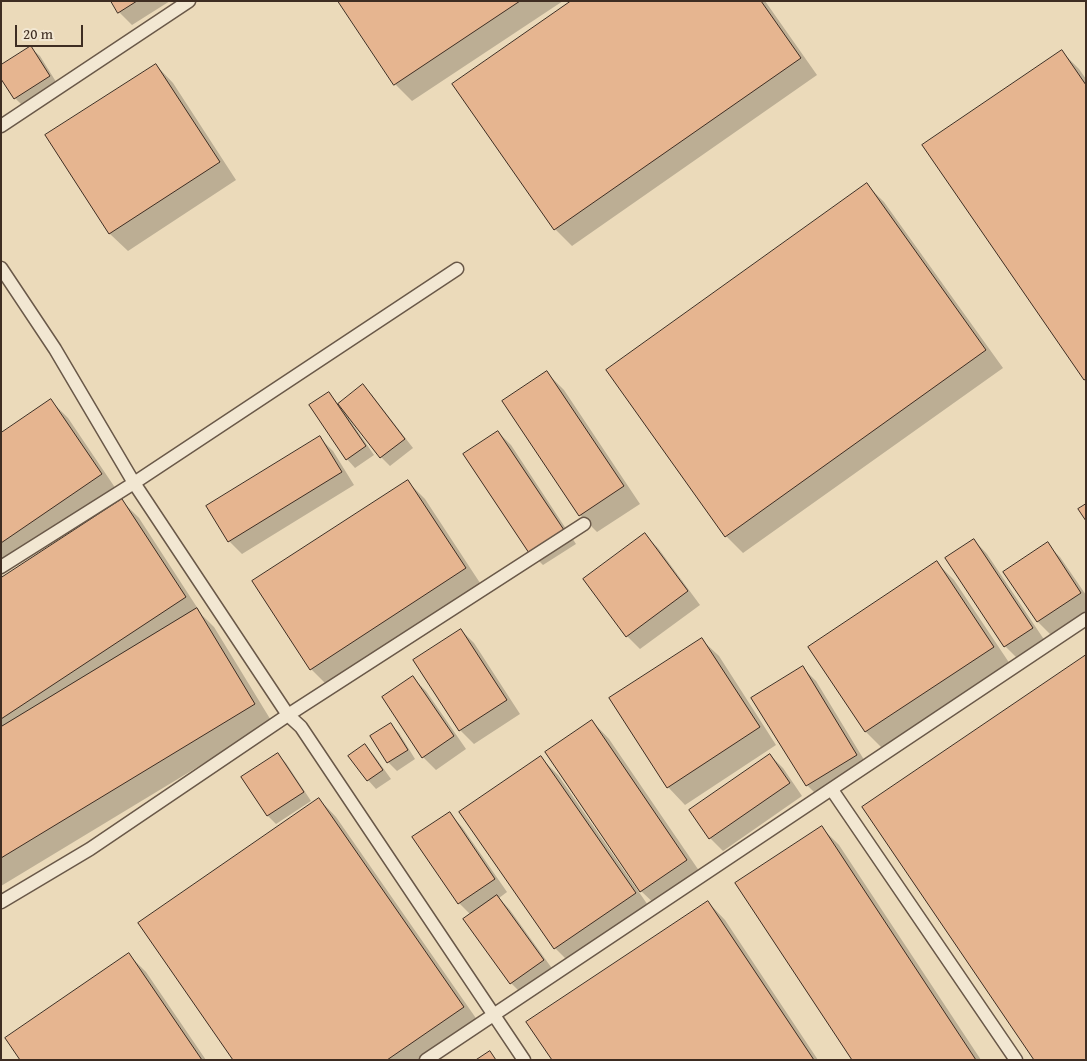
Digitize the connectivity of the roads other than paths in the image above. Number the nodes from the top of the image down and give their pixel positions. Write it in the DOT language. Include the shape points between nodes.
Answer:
graph roads {
  1 [pos="189,1"];
  2 [pos="1,126"];
  3 [pos="1,268"];
  4 [pos="457,269"];
  5 [pos="134,483"];
  6 [pos="584,524"];
  7 [pos="1,567"];
  8 [pos="1086,619"];
  9 [pos="288,715"];
  10 [pos="832,790"];
  11 [pos="1,902"];
  12 [pos="494,1014"];
  13 [pos="426,1060"];
  14 [pos="524,1060"];
  15 [pos="1016,1060"];
  1 -- 2 [label="lane"];
  3 -- 5 [label="lane" via="55,349"];
  4 -- 5 [label="lane"];
  5 -- 7 [label="lane"];
  5 -- 9 [label="lane"];
  6 -- 9 [label="lane"];
  8 -- 10 [label="lane"];
  9 -- 11 [label="lane" via="90,849"];
  9 -- 12 [label="lane" via="301,727"];
  10 -- 12 [label="lane"];
  10 -- 15 [label="lane"];
  12 -- 13 [label="lane"];
  12 -- 14 [label="lane"];
}
